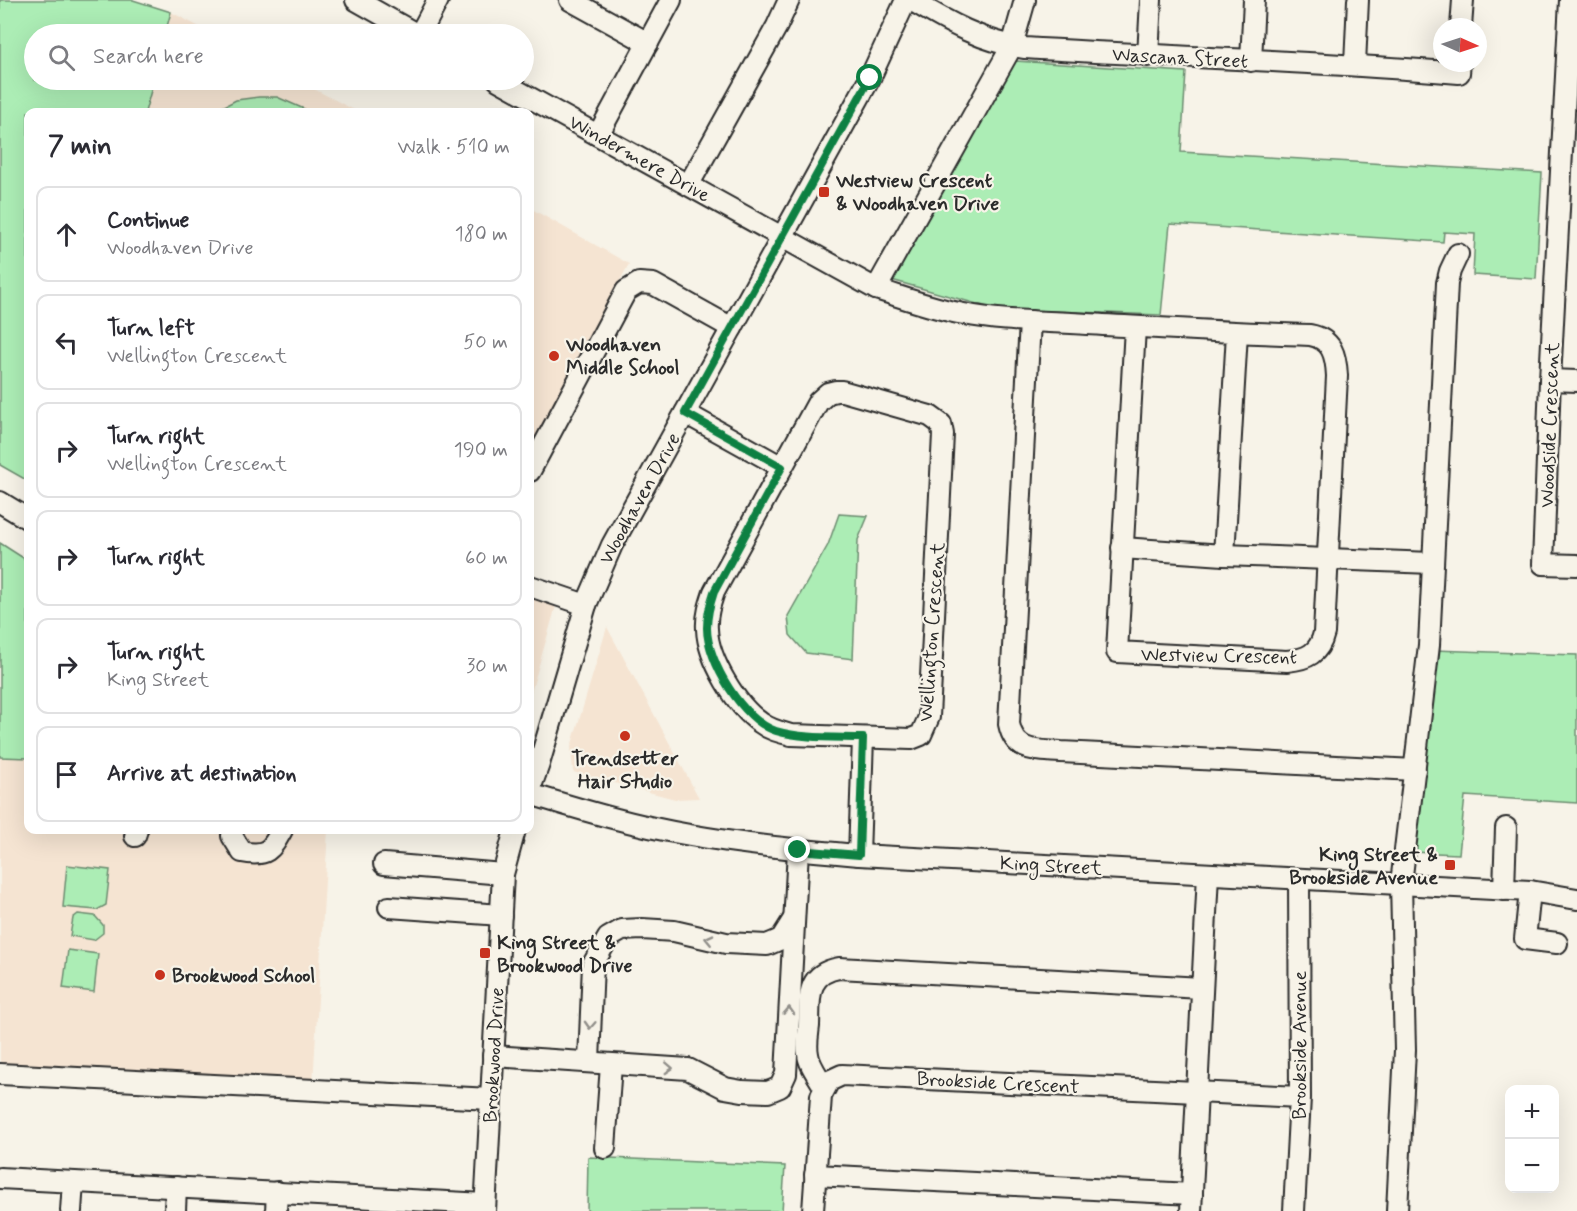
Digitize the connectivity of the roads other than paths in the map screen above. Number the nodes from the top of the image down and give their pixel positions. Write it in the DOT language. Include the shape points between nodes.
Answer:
graph roads {
  1 [pos="356,0"];
  2 [pos="438,0"];
  3 [pos="570,0"];
  4 [pos="671,0"];
  5 [pos="789,0"];
  6 [pos="906,0"];
  7 [pos="911,0"];
  8 [pos="1025,0"];
  9 [pos="1151,0"];
  10 [pos="1254,0"];
  11 [pos="1358,0"];
  12 [pos="1463,0"];
  13 [pos="1570,0"];
  14 [pos="1462,18"];
  15 [pos="400,24"];
  16 [pos="424,24"];
  17 [pos="648,43"];
  18 [pos="1012,46"];
  19 [pos="1148,56"];
  20 [pos="1251,61"];
  21 [pos="1354,64"];
  22 [pos="1433,67"];
  23 [pos="516,90"];
  24 [pos="598,135"];
  25 [pos="688,184"];
  26 [pos="783,237"];
  27 [pos="1458,254"];
  28 [pos="876,289"];
  29 [pos="1030,321"];
  30 [pos="1135,327"];
  31 [pos="732,328"];
  32 [pos="1237,333"];
  33 [pos="1550,380"];
  34 [pos="1577,381"];
  35 [pos="685,413"];
  36 [pos="534,464"];
  37 [pos="782,467"];
  38 [pos="0,502"];
  39 [pos="24,517"];
  40 [pos="1122,548"];
  41 [pos="1224,555"];
  42 [pos="1328,559"];
  43 [pos="1432,563"];
  44 [pos="1577,565"];
  45 [pos="534,587"];
  46 [pos="586,605"];
  47 [pos="863,738"];
  48 [pos="1415,770"];
  49 [pos="534,778"];
  50 [pos="534,795"];
  51 [pos="1506,828"];
  52 [pos="232,834"];
  53 [pos="280,834"];
  54 [pos="514,834"];
  55 [pos="798,850"];
  56 [pos="859,855"];
  57 [pos="384,864"];
  58 [pos="503,874"];
  59 [pos="1208,874"];
  60 [pos="1299,879"];
  61 [pos="1401,884"];
  62 [pos="1504,890"];
  63 [pos="1530,891"];
  64 [pos="1577,899"];
  65 [pos="389,907"];
  66 [pos="501,915"];
  67 [pos="793,920"];
  68 [pos="1557,943"];
  69 [pos="767,945"];
  70 [pos="791,970"];
  71 [pos="1202,988"];
  72 [pos="493,1056"];
  73 [pos="589,1061"];
  74 [pos="611,1065"];
  75 [pos="0,1074"];
  76 [pos="824,1087"];
  77 [pos="1197,1091"];
  78 [pos="1300,1097"];
  79 [pos="491,1099"];
  80 [pos="605,1148"];
  81 [pos="815,1175"];
  82 [pos="0,1178"];
  83 [pos="73,1182"];
  84 [pos="176,1187"];
  85 [pos="277,1202"];
  86 [pos="1191,1203"];
  87 [pos="377,1204"];
  88 [pos="485,1208"];
  89 [pos="72,1211"];
  90 [pos="175,1211"];
  91 [pos="813,1211"];
  92 [pos="1294,1211"];
  93 [pos="1397,1211"];
  1 -- 15 [label="street"];
  2 -- 16 [label="street"];
  3 -- 17 [label="street"];
  4 -- 17 [label="street"];
  5 -- 25 [label="street"];
  6 -- 26 [label="street, Woodhaven Drive" via="870,78"];
  7 -- 18 [label="street, Wascana Street" via="965,30"];
  8 -- 18 [label="street"];
  9 -- 19 [label="street"];
  10 -- 20 [label="street"];
  11 -- 21 [label="street"];
  12 -- 14 [label="street"];
  13 -- 33 [label="street, Woodside Crescent"];
  17 -- 24 [label="street"];
  18 -- 19 [label="street, Wascana Street"];
  18 -- 28 [label="street"];
  19 -- 20 [label="street, Wascana Street"];
  20 -- 21 [label="street, Wascana Street"];
  21 -- 22 [label="street, Wascana Street"];
  23 -- 24 [label="street, Windermere Drive"];
  24 -- 25 [label="street, Windermere Drive"];
  25 -- 26 [label="street, Windermere Drive"];
  26 -- 28 [label="street, Westview Crescent"];
  26 -- 31 [label="street, Woodhaven Drive"];
  27 -- 43 [label="street" via="1447,283"];
  28 -- 29 [label="street, Westview Crescent" via="961,314"];
  29 -- 30 [label="street, Westview Crescent"];
  29 -- 48 [label="street" via="1011,736 1019,745 1032,750"];
  30 -- 32 [label="street, Westview Crescent"];
  30 -- 40 [label="street, Westview Crescent"];
  31 -- 35 [label="street, Woodhaven Drive"];
  31 -- 36 [label="street" via="653,284 639,283 626,291"];
  32 -- 41 [label="street"];
  32 -- 42 [label="street, Westview Crescent" via="1318,337 1326,341 1335,355"];
  33 -- 34 [label="street"];
  33 -- 44 [label="street, Woodside Crescent" via="1543,564"];
  35 -- 37 [label="street"];
  35 -- 46 [label="street, Woodhaven Drive" via="612,545"];
  37 -- 47 [label="street, Wellington Crescent" via="714,592 708,611 710,650 738,700 760,723 791,735"];
  37 -- 47 [label="street, Wellington Crescent" via="818,402 828,393 836,391 930,416 941,423 944,434 929,717 921,735 911,739"];
  38 -- 39 [label="street"];
  40 -- 41 [label="street"];
  40 -- 42 [label="street, Westview Crescent" via="1117,652 1287,661 1311,656 1321,645 1324,633"];
  41 -- 42 [label="street"];
  42 -- 43 [label="street"];
  43 -- 48 [label="street" via="1429,645"];
  45 -- 46 [label="street"];
  46 -- 49 [label="street, Woodhaven Drive"];
  47 -- 56 [label="street"];
  48 -- 61 [label="street"];
  50 -- 55 [label="street, King Street" via="687,835"];
  51 -- 62 [label="street"];
  52 -- 53 [label="street" via="242,852 256,855 271,849"];
  54 -- 58 [label="street, Brookwood Drive"];
  55 -- 56 [label="street, King Street"];
  55 -- 67 [label="street"];
  56 -- 59 [label="street, King Street"];
  57 -- 58 [label="street"];
  58 -- 66 [label="street, Brookwood Drive"];
  59 -- 60 [label="street, King Street"];
  59 -- 71 [label="street"];
  60 -- 61 [label="street, King Street"];
  60 -- 78 [label="street, Brookside Avenue"];
  61 -- 62 [label="street, King Street"];
  61 -- 93 [label="street" via="1405,1050"];
  62 -- 63 [label="street, King Street"];
  63 -- 64 [label="street, King Street"];
  63 -- 68 [label="street" via="1525,939"];
  65 -- 66 [label="street"];
  66 -- 72 [label="street, Brookwood Drive"];
  67 -- 69 [label="street" via="781,939"];
  67 -- 70 [label="street"];
  69 -- 70 [label="street" via="783,954"];
  69 -- 73 [label="street, one-way" via="642,929 622,930 608,938 593,964"];
  74 -- 70 [label="street, one-way" via="688,1069 725,1088 774,1091 786,1074"];
  71 -- 76 [label="street" via="830,970 820,974 810,993 808,1055"];
  71 -- 77 [label="street"];
  72 -- 73 [label="street"];
  72 -- 79 [label="street, Brookwood Drive"];
  73 -- 74 [label="street"];
  74 -- 80 [label="street"];
  75 -- 79 [label="street"];
  76 -- 77 [label="street, Brookside Crescent" via="835,1077 849,1075"];
  76 -- 81 [label="street" via="819,1105"];
  77 -- 78 [label="street, Brookside Crescent"];
  77 -- 86 [label="street"];
  78 -- 92 [label="street, Brookside Avenue"];
  79 -- 88 [label="street, Brookwood Drive"];
  81 -- 86 [label="street"];
  81 -- 91 [label="street"];
  82 -- 83 [label="street"];
  83 -- 84 [label="street"];
  83 -- 89 [label="street"];
  84 -- 85 [label="street"];
  84 -- 90 [label="street"];
  85 -- 87 [label="street"];
  87 -- 88 [label="street"];
}
